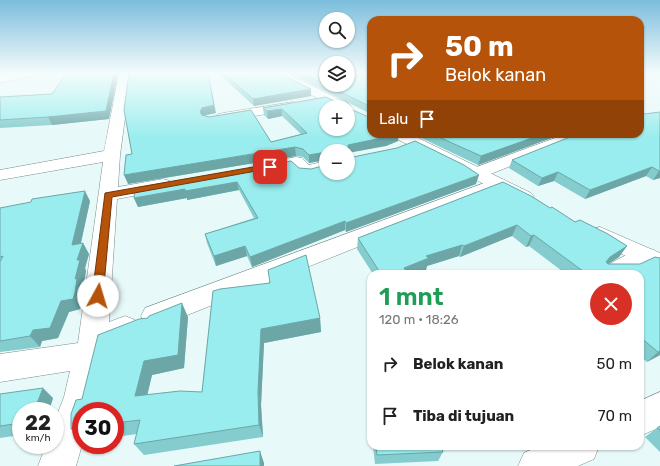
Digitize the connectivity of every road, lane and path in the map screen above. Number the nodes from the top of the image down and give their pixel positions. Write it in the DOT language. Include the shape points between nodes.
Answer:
graph roads {
  1 [pos="122,95"];
  2 [pos="320,95"];
  3 [pos="328,99"];
  4 [pos="210,119"];
  5 [pos="569,138"];
  6 [pos="403,142"];
  7 [pos="112,155"];
  8 [pos="319,168"];
  9 [pos="250,170"];
  10 [pos="477,173"];
  11 [pos="0,175"];
  12 [pos="179,183"];
  13 [pos="498,184"];
  14 [pos="108,195"];
  15 [pos="540,204"];
  16 [pos="583,225"];
  17 [pos="653,259"];
  18 [pos="623,270"];
  19 [pos="91,347"];
  20 [pos="0,368"];
  21 [pos="660,409"];
  22 [pos="644,417"];
  23 [pos="573,450"];
  24 [pos="57,466"];
  25 [pos="537,466"];
  1 -- 7 [label="street"];
  2 -- 3 [label="street"];
  3 -- 4 [label="street"];
  5 -- 10 [label="street"];
  6 -- 10 [label="street"];
  7 -- 11 [label="street"];
  7 -- 14 [label="street"];
  8 -- 9 [label="street" via="306,172 296,162"];
  10 -- 13 [label="street"];
  12 -- 14 [label="street"];
  13 -- 15 [label="street"];
  13 -- 19 [label="street"];
  14 -- 19 [label="street"];
  16 -- 17 [label="street"];
  17 -- 18 [label="street"];
  19 -- 20 [label="street"];
  19 -- 24 [label="street" via="80,397"];
  21 -- 22 [label="street"];
  23 -- 25 [label="street"];
}
